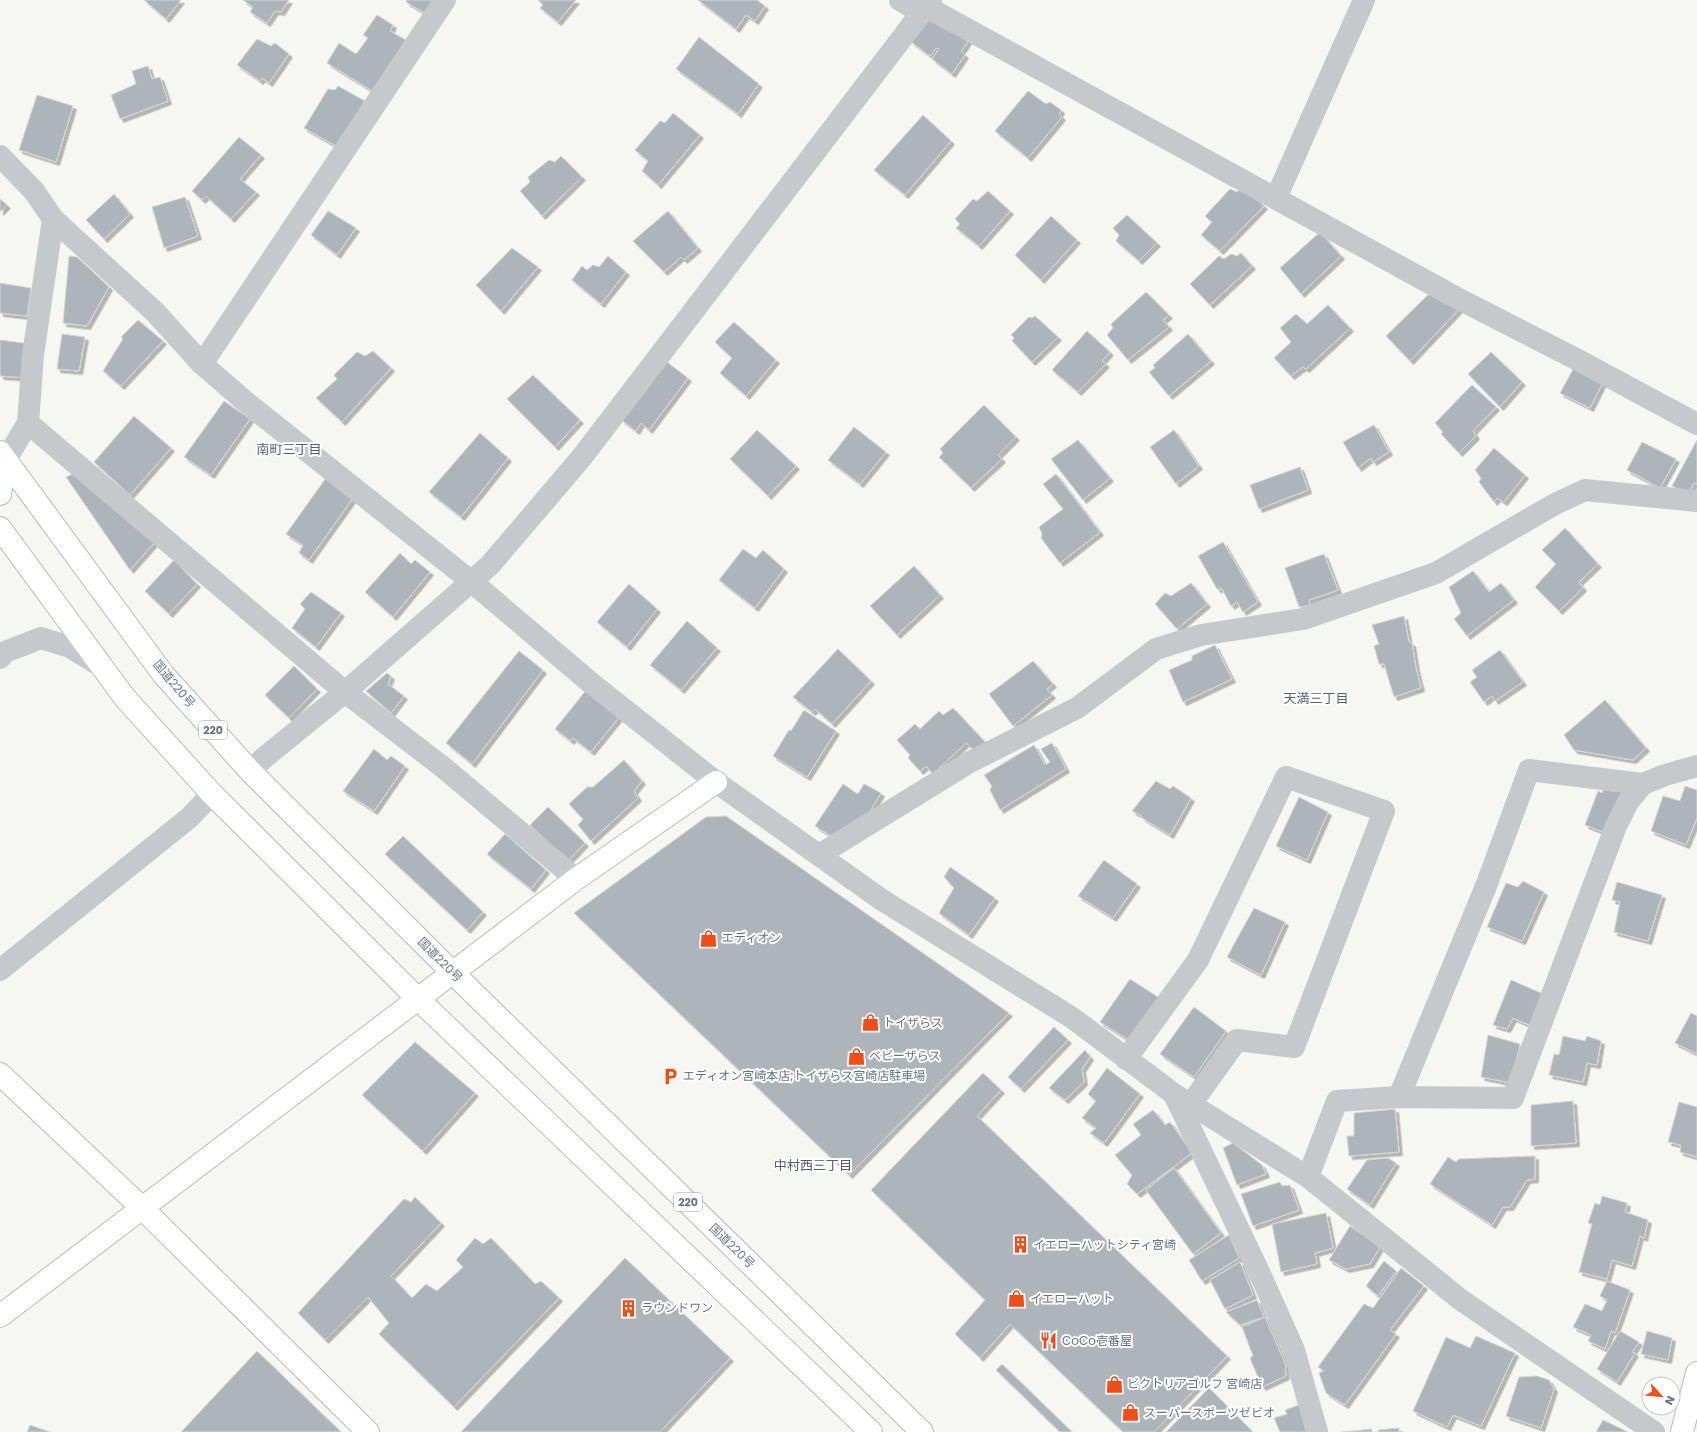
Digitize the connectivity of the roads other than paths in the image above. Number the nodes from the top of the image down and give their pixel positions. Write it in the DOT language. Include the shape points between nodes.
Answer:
graph roads {
  1 [pos="445,0"];
  2 [pos="900,0"];
  3 [pos="1364,0"];
  4 [pos="927,7"];
  5 [pos="0,156"];
  6 [pos="1276,198"];
  7 [pos="53,219"];
  8 [pos="202,364"];
  9 [pos="28,423"];
  10 [pos="1697,424"];
  11 [pos="2,459"];
  12 [pos="0,494"];
  13 [pos="1697,501"];
  14 [pos="0,528"];
  15 [pos="472,582"];
  16 [pos="0,658"];
  17 [pos="102,667"];
  18 [pos="345,692"];
  19 [pos="1697,766"];
  20 [pos="250,771"];
  21 [pos="716,782"];
  22 [pos="1643,784"];
  23 [pos="212,794"];
  24 [pos="819,855"];
  25 [pos="576,879"];
  26 [pos="0,970"];
  27 [pos="453,973"];
  28 [pos="418,999"];
  29 [pos="1126,1059"];
  30 [pos="0,1074"];
  31 [pos="1399,1097"];
  32 [pos="1183,1099"];
  33 [pos="1308,1177"];
  34 [pos="142,1208"];
  35 [pos="0,1316"];
  36 [pos="1697,1373"];
  37 [pos="368,1432"];
  38 [pos="871,1432"];
  39 [pos="922,1432"];
  40 [pos="1317,1432"];
  41 [pos="1654,1432"];
  42 [pos="1682,1432"];
  1 -- 8 [label="street"];
  2 -- 4 [label="street"];
  3 -- 6 [label="street"];
  4 -- 6 [label="street"];
  4 -- 15 [label="street" via="582,457 490,565"];
  5 -- 7 [label="street" via="34,190"];
  6 -- 10 [label="street" via="1456,298"];
  7 -- 8 [label="street" via="156,312"];
  7 -- 9 [label="street" via="33,355"];
  8 -- 15 [label="street" via="247,403"];
  9 -- 11 [label="street"];
  9 -- 18 [label="street"];
  11 -- 12 [label="main road"];
  11 -- 20 [label="main road, 国道220号 / 220" via="163,674"];
  13 -- 24 [label="street" via="1585,490 1555,504 1436,573 1303,618 1201,635 1156,649 1077,708 970,762"];
  14 -- 17 [label="main road"];
  15 -- 18 [label="street"];
  15 -- 21 [label="street" via="591,683"];
  16 -- 17 [label="street" via="4,652 42,638 70,647"];
  17 -- 23 [label="main road" via="124,698"];
  18 -- 20 [label="street"];
  18 -- 25 [label="street" via="444,768"];
  19 -- 22 [label="street"];
  20 -- 27 [label="main road, 国道220号 / 220"];
  21 -- 24 [label="street"];
  21 -- 25 [label="main road"];
  22 -- 31 [label="street" via="1628,802 1616,826 1513,1098"];
  22 -- 31 [label="street" via="1529,770 1486,886"];
  23 -- 26 [label="street" via="189,818"];
  23 -- 28 [label="main road"];
  24 -- 29 [label="street" via="882,900 1072,1017"];
  25 -- 27 [label="main road"];
  27 -- 28 [label="main road"];
  27 -- 39 [label="main road, 国道220号 / 220"];
  28 -- 34 [label="main road"];
  28 -- 38 [label="main road"];
  29 -- 32 [label="street"];
  29 -- 32 [label="street" via="1198,960 1286,778 1384,811 1294,1047 1237,1040"];
  30 -- 34 [label="main road"];
  31 -- 33 [label="street" via="1337,1101"];
  32 -- 33 [label="street"];
  32 -- 40 [label="street" via="1294,1350"];
  33 -- 41 [label="street" via="1462,1300"];
  34 -- 35 [label="main road"];
  34 -- 37 [label="main road"];
  36 -- 42 [label="main road"];
}
